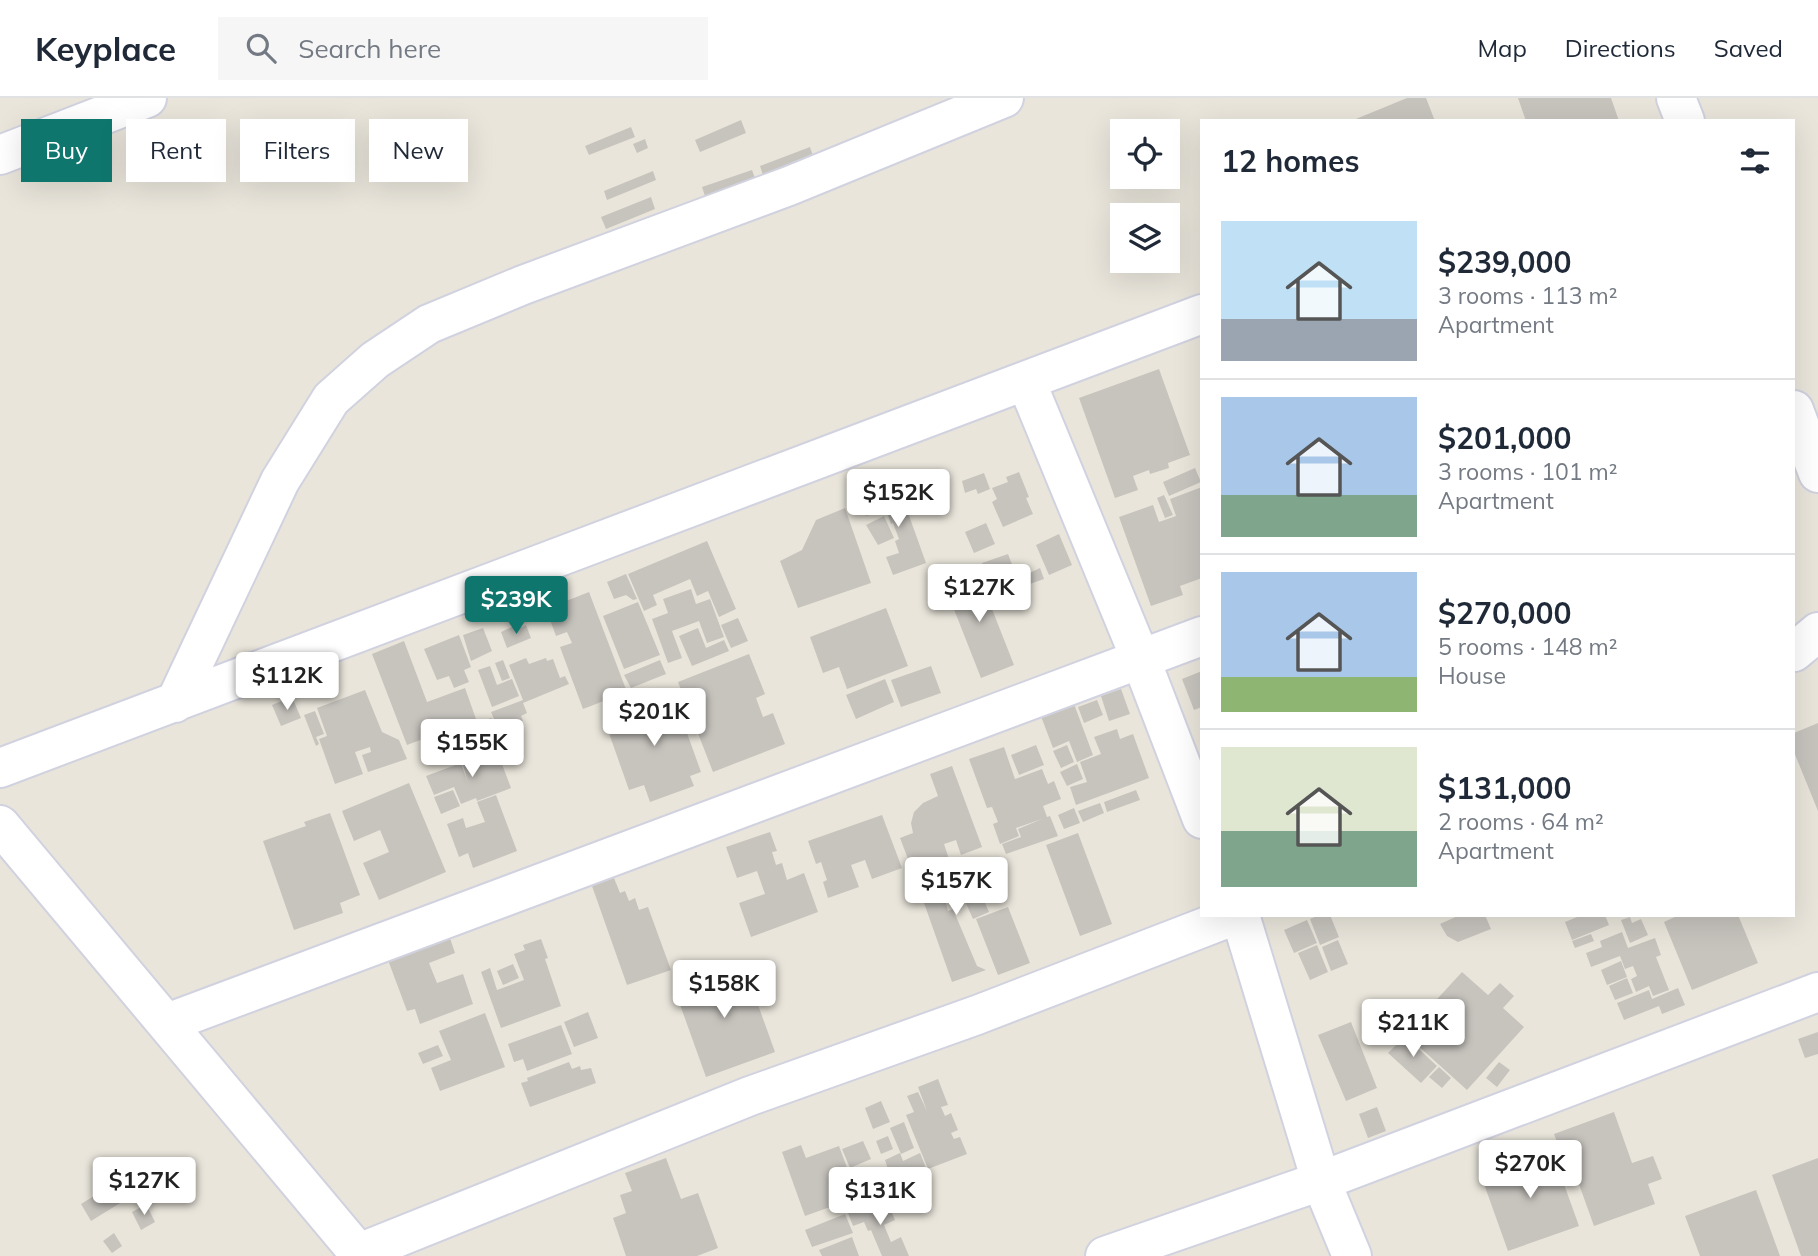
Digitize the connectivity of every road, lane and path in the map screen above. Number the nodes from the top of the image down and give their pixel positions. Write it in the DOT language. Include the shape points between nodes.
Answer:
graph roads {
  1 [pos="147,98"];
  2 [pos="1004,98"];
  3 [pos="1676,98"];
  4 [pos="1684,119"];
  5 [pos="0,155"];
  6 [pos="1200,315"];
  7 [pos="1026,381"];
  8 [pos="1795,413"];
  9 [pos="1818,474"];
  10 [pos="1818,632"];
  11 [pos="1200,637"];
  12 [pos="1795,651"];
  13 [pos="1140,660"];
  14 [pos="175,703"];
  15 [pos="0,768"];
  16 [pos="1200,814"];
  17 [pos="0,825"];
  18 [pos="1233,917"];
  19 [pos="1239,917"];
  20 [pos="1818,992"];
  21 [pos="167,1023"];
  22 [pos="1321,1181"];
  23 [pos="360,1254"];
  24 [pos="1105,1256"];
  25 [pos="1352,1256"];
  1 -- 5 [label="street"];
  2 -- 14 [label="street" via="429,324 375,360 331,399 280,481"];
  3 -- 4 [label="street"];
  6 -- 7 [label="street"];
  7 -- 13 [label="street"];
  7 -- 14 [label="street"];
  8 -- 9 [label="street"];
  10 -- 12 [label="street"];
  11 -- 13 [label="street"];
  13 -- 16 [label="street"];
  13 -- 21 [label="street"];
  14 -- 15 [label="street"];
  17 -- 21 [label="street"];
  18 -- 23 [label="street" via="750,1096"];
  19 -- 22 [label="street"];
  20 -- 22 [label="street"];
  21 -- 23 [label="street"];
  22 -- 24 [label="street"];
  22 -- 25 [label="street"];
}
